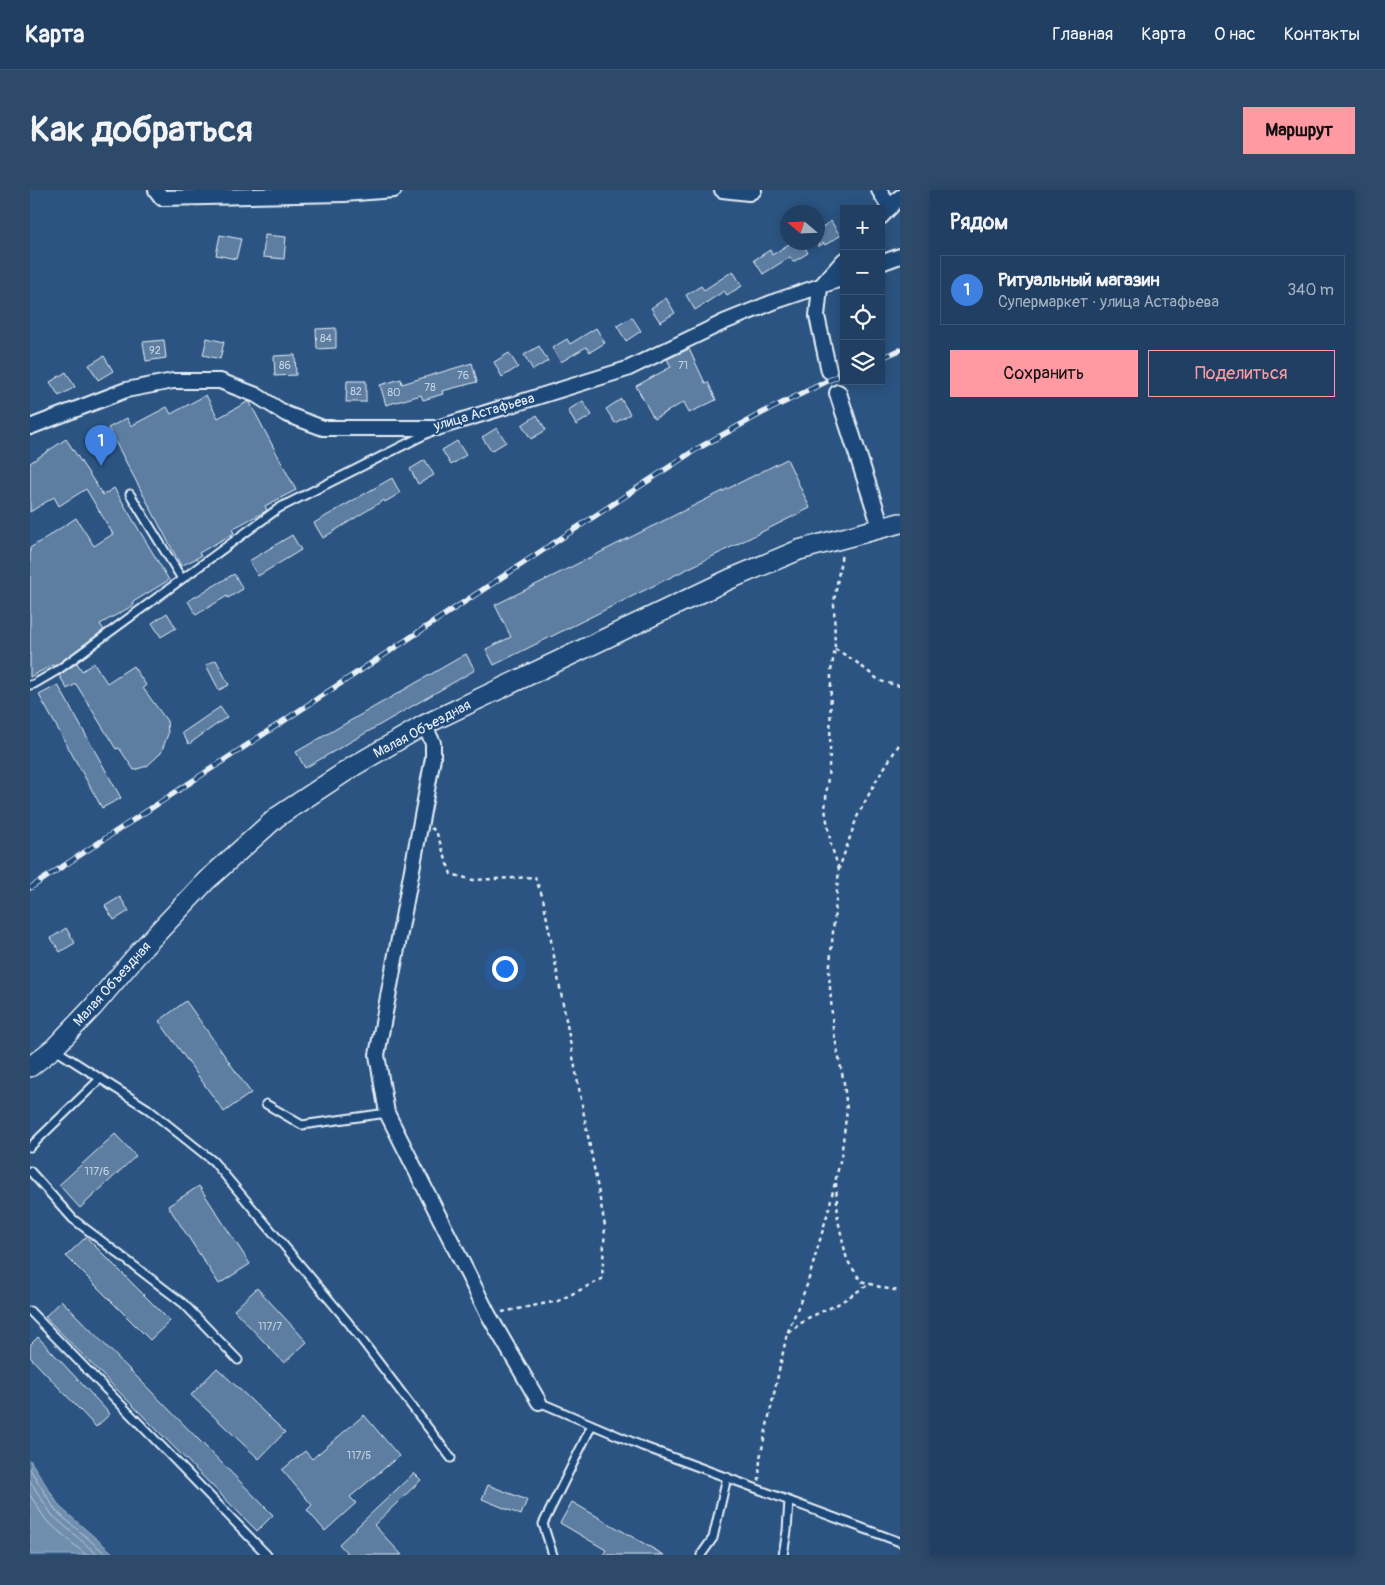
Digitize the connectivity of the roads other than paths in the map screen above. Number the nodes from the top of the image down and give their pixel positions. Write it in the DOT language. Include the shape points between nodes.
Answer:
graph roads {
  1 [pos="156,190"];
  2 [pos="394,190"];
  3 [pos="722,190"];
  4 [pos="754,190"];
  5 [pos="879,190"];
  6 [pos="900,197"];
  7 [pos="883,205"];
  8 [pos="885,212"];
  9 [pos="900,256"];
  10 [pos="885,262"];
  11 [pos="840,264"];
  12 [pos="840,280"];
  13 [pos="820,287"];
  14 [pos="829,371"];
  15 [pos="838,393"];
  16 [pos="30,427"];
  17 [pos="437,428"];
  18 [pos="130,494"];
  19 [pos="900,523"];
  20 [pos="881,527"];
  21 [pos="182,578"];
  22 [pos="30,685"];
  23 [pos="424,725"];
  24 [pos="54,1048"];
  25 [pos="30,1067"];
  26 [pos="100,1080"];
  27 [pos="266,1104"];
  28 [pos="387,1113"];
  29 [pos="30,1148"];
  30 [pos="30,1171"];
  31 [pos="30,1311"];
  32 [pos="238,1360"];
  33 [pos="539,1402"];
  34 [pos="592,1425"];
  35 [pos="451,1458"];
  36 [pos="727,1478"];
  37 [pos="789,1501"];
  38 [pos="900,1542"];
  39 [pos="267,1555"];
  40 [pos="553,1555"];
  41 [pos="701,1555"];
  42 [pos="782,1555"];
  1 -- 2 [label="street" via="162,198"];
  3 -- 4 [label="street" via="749,193"];
  5 -- 7 [label="street"];
  6 -- 8 [label="street"];
  9 -- 10 [label="street"];
  11 -- 13 [label="street"];
  12 -- 13 [label="street, улица Астафьева"];
  13 -- 14 [label="street" via="817,316"];
  13 -- 17 [label="street, улица Астафьева" via="724,322 627,370"];
  15 -- 20 [label="street"];
  16 -- 17 [label="street, улица Астафьева" via="126,390 174,381 220,381 256,395 286,414 323,428"];
  17 -- 21 [label="lane" via="279,508"];
  18 -- 21 [label="lane"];
  19 -- 20 [label="main road, Малая Объездная"];
  20 -- 23 [label="main road, Малая Объездная" via="799,550 730,579"];
  21 -- 22 [label="lane" via="58,670"];
  23 -- 24 [label="main road, Малая Объездная" via="277,817 206,881"];
  23 -- 28 [label="street" via="433,743 434,758 377,1055"];
  24 -- 25 [label="main road, Малая Объездная"];
  24 -- 26 [label="lane"];
  26 -- 29 [label="lane"];
  26 -- 35 [label="lane" via="148,1109 213,1160 348,1322"];
  27 -- 28 [label="lane" via="302,1125"];
  28 -- 33 [label="street" via="488,1314"];
  30 -- 32 [label="lane" via="73,1219 184,1304"];
  31 -- 39 [label="lane"];
  33 -- 34 [label="lane"];
  34 -- 36 [label="lane"];
  34 -- 40 [label="lane" via="543,1524"];
  36 -- 37 [label="lane"];
  36 -- 41 [label="lane" via="713,1538"];
  37 -- 38 [label="lane"];
  37 -- 42 [label="lane"];
}
